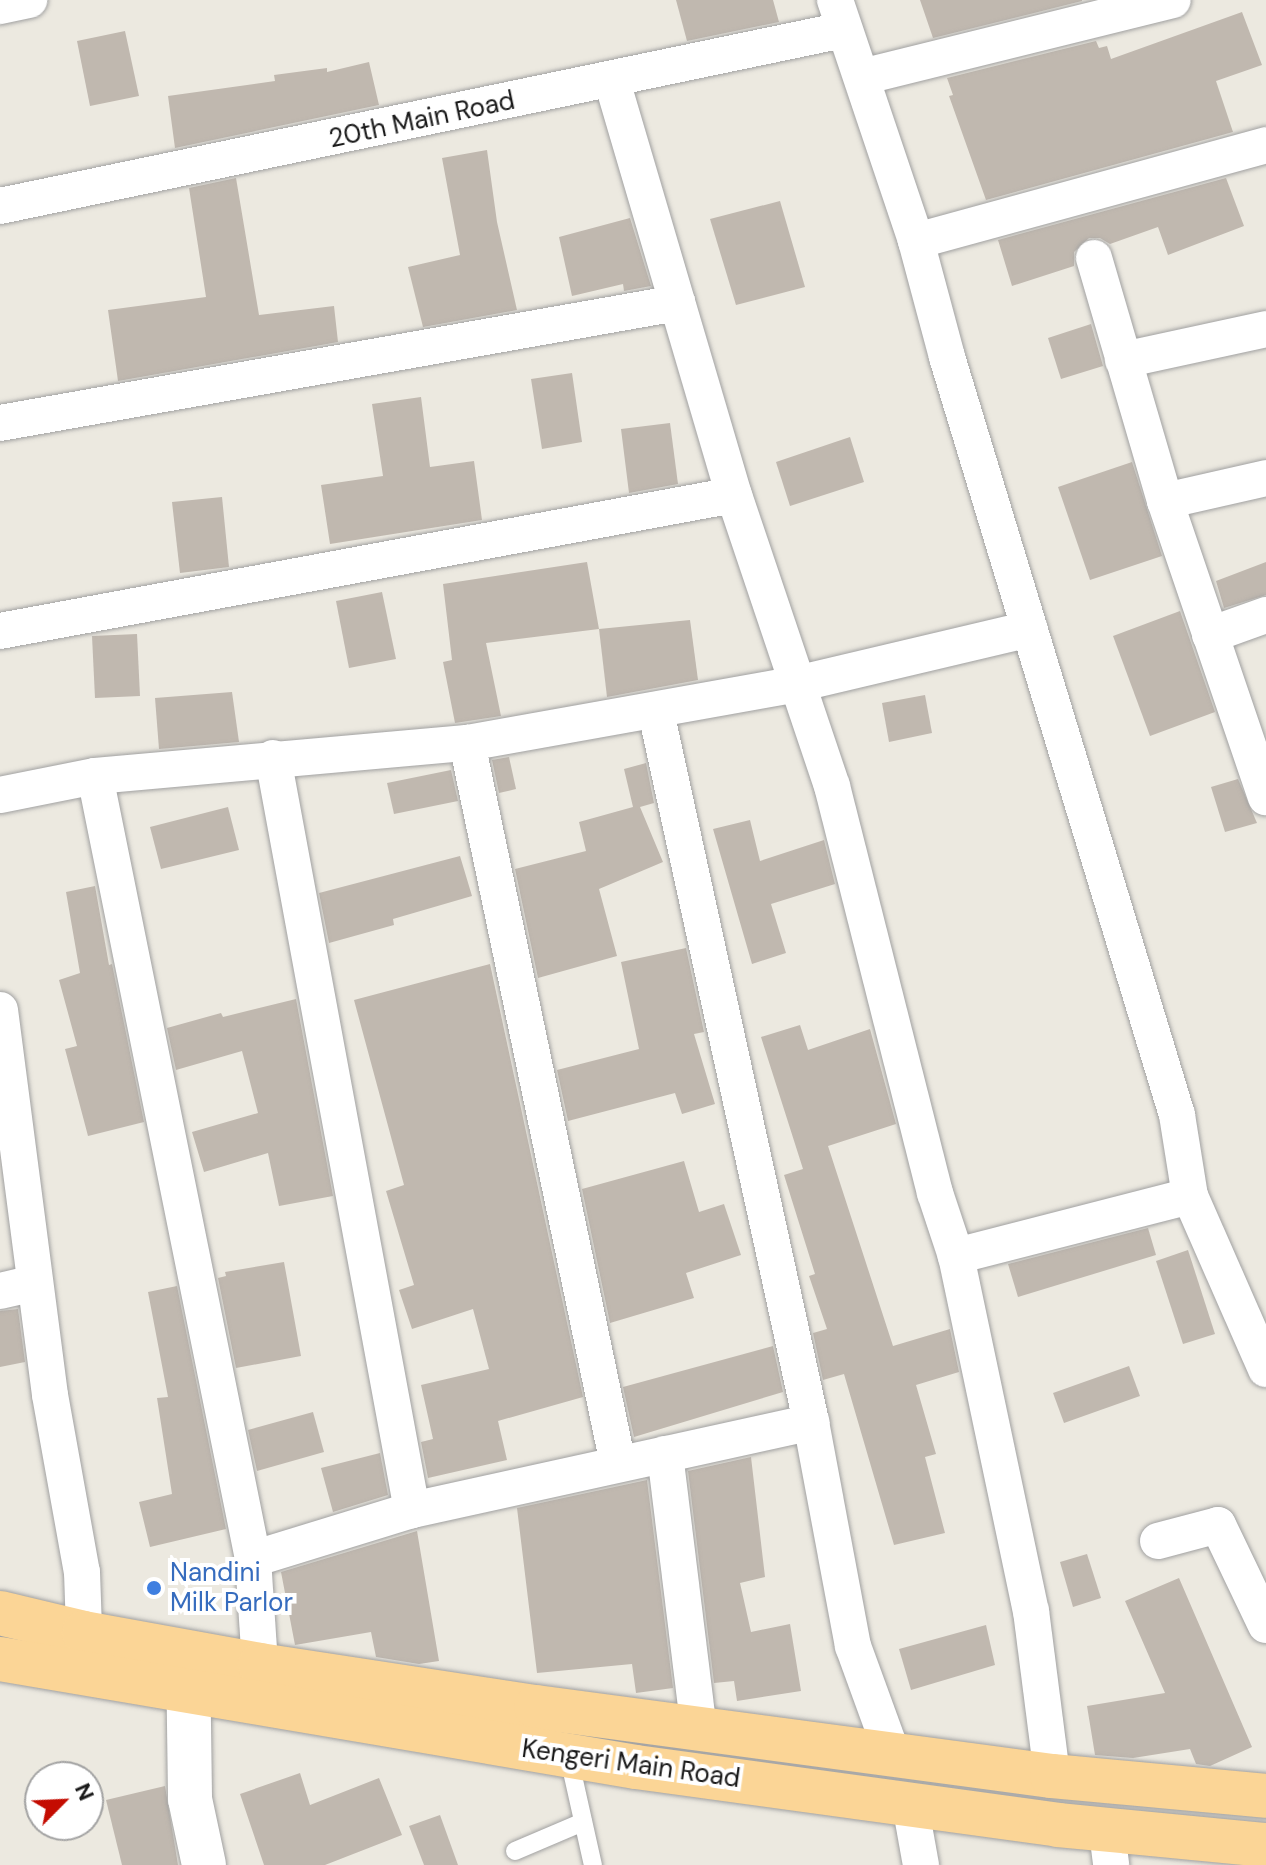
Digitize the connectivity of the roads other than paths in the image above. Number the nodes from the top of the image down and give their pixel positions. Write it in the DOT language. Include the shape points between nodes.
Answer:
graph roads {
  1 [pos="29,0"];
  2 [pos="1173,0"];
  3 [pos="0,6"];
  4 [pos="839,15"];
  5 [pos="862,77"];
  6 [pos="612,81"];
  7 [pos="1266,145"];
  8 [pos="0,206"];
  9 [pos="916,241"];
  10 [pos="1094,258"];
  11 [pos="677,303"];
  12 [pos="1266,329"];
  13 [pos="1123,360"];
  14 [pos="0,423"];
  15 [pos="1266,478"];
  16 [pos="734,495"];
  17 [pos="1165,501"];
  18 [pos="1266,615"];
  19 [pos="1030,629"];
  20 [pos="0,631"];
  21 [pos="1210,635"];
  22 [pos="797,684"];
  23 [pos="656,712"];
  24 [pos="467,743"];
  25 [pos="273,758"];
  26 [pos="95,776"];
  27 [pos="0,795"];
  28 [pos="1266,797"];
  29 [pos="0,1010"];
  30 [pos="5,1086"];
  31 [pos="1190,1196"];
  32 [pos="12,1204"];
  33 [pos="956,1256"];
  34 [pos="35,1283"];
  35 [pos="0,1291"];
  36 [pos="1266,1369"];
  37 [pos="811,1422"];
  38 [pos="665,1454"];
  39 [pos="618,1464"];
  40 [pos="412,1510"];
  41 [pos="1158,1541"];
  42 [pos="253,1559"];
  43 [pos="0,1613"];
  44 [pos="1266,1625"];
  45 [pos="84,1654"];
  46 [pos="0,1659"];
  47 [pos="260,1665"];
  48 [pos="187,1672"];
  49 [pos="699,1730"];
  50 [pos="568,1755"];
  51 [pos="893,1756"];
  52 [pos="1052,1776"];
  53 [pos="1266,1796"];
  54 [pos="910,1804"];
  55 [pos="583,1822"];
  56 [pos="1109,1848"];
  57 [pos="515,1851"];
  58 [pos="1248,1851"];
  59 [pos="204,1865"];
  60 [pos="593,1865"];
  61 [pos="921,1865"];
  1 -- 3 [label="street"];
  2 -- 5 [label="street"];
  4 -- 5 [label="street"];
  4 -- 6 [label="street, 20th Main Road"];
  5 -- 9 [label="street"];
  6 -- 8 [label="street, 20th Main Road"];
  6 -- 11 [label="street"];
  7 -- 9 [label="street"];
  9 -- 19 [label="street"];
  10 -- 13 [label="street"];
  11 -- 14 [label="street"];
  11 -- 16 [label="street"];
  12 -- 13 [label="street"];
  13 -- 17 [label="street"];
  15 -- 17 [label="street"];
  16 -- 20 [label="street"];
  16 -- 22 [label="street"];
  17 -- 21 [label="street"];
  18 -- 21 [label="street"];
  19 -- 22 [label="street"];
  19 -- 31 [label="street" via="1177,1115"];
  21 -- 28 [label="street"];
  22 -- 23 [label="street"];
  22 -- 33 [label="street" via="832,786 935,1193"];
  23 -- 24 [label="street"];
  23 -- 37 [label="street"];
  24 -- 25 [label="street"];
  24 -- 39 [label="street"];
  25 -- 26 [label="street"];
  25 -- 40 [label="street"];
  26 -- 27 [label="street"];
  26 -- 42 [label="street"];
  29 -- 30 [label="street"];
  30 -- 32 [label="street"];
  31 -- 33 [label="street"];
  31 -- 36 [label="street"];
  32 -- 34 [label="street"];
  33 -- 52 [label="street" via="1031,1611"];
  34 -- 35 [label="street"];
  34 -- 45 [label="street" via="82,1572"];
  37 -- 38 [label="street"];
  37 -- 51 [label="street" via="853,1646"];
  38 -- 39 [label="street"];
  38 -- 49 [label="street"];
  39 -- 40 [label="street"];
  40 -- 42 [label="street"];
  41 -- 44 [label="street" via="1218,1525"];
  42 -- 47 [label="street"];
  43 -- 45 [label="main road, Kengeri Main Road"];
  45 -- 46 [label="main road, Kengeri Main Road"];
  45 -- 48 [label="main road, Kengeri Main Road"];
  47 -- 48 [label="main road, Kengeri Main Road"];
  47 -- 49 [label="main road, Kengeri Main Road"];
  48 -- 50 [label="main road, Kengeri Main Road" via="262,1701 436,1736"];
  48 -- 59 [label="street" via="190,1799"];
  49 -- 51 [label="main road, Kengeri Main Road"];
  50 -- 54 [label="main road, Kengeri Main Road"];
  50 -- 55 [label="lane"];
  51 -- 52 [label="main road, Kengeri Main Road"];
  52 -- 53 [label="main road, Kengeri Main Road"];
  54 -- 56 [label="main road, Kengeri Main Road"];
  54 -- 61 [label="street"];
  55 -- 57 [label="lane"];
  55 -- 60 [label="lane"];
  56 -- 58 [label="main road, Kengeri Main Road"];
}
